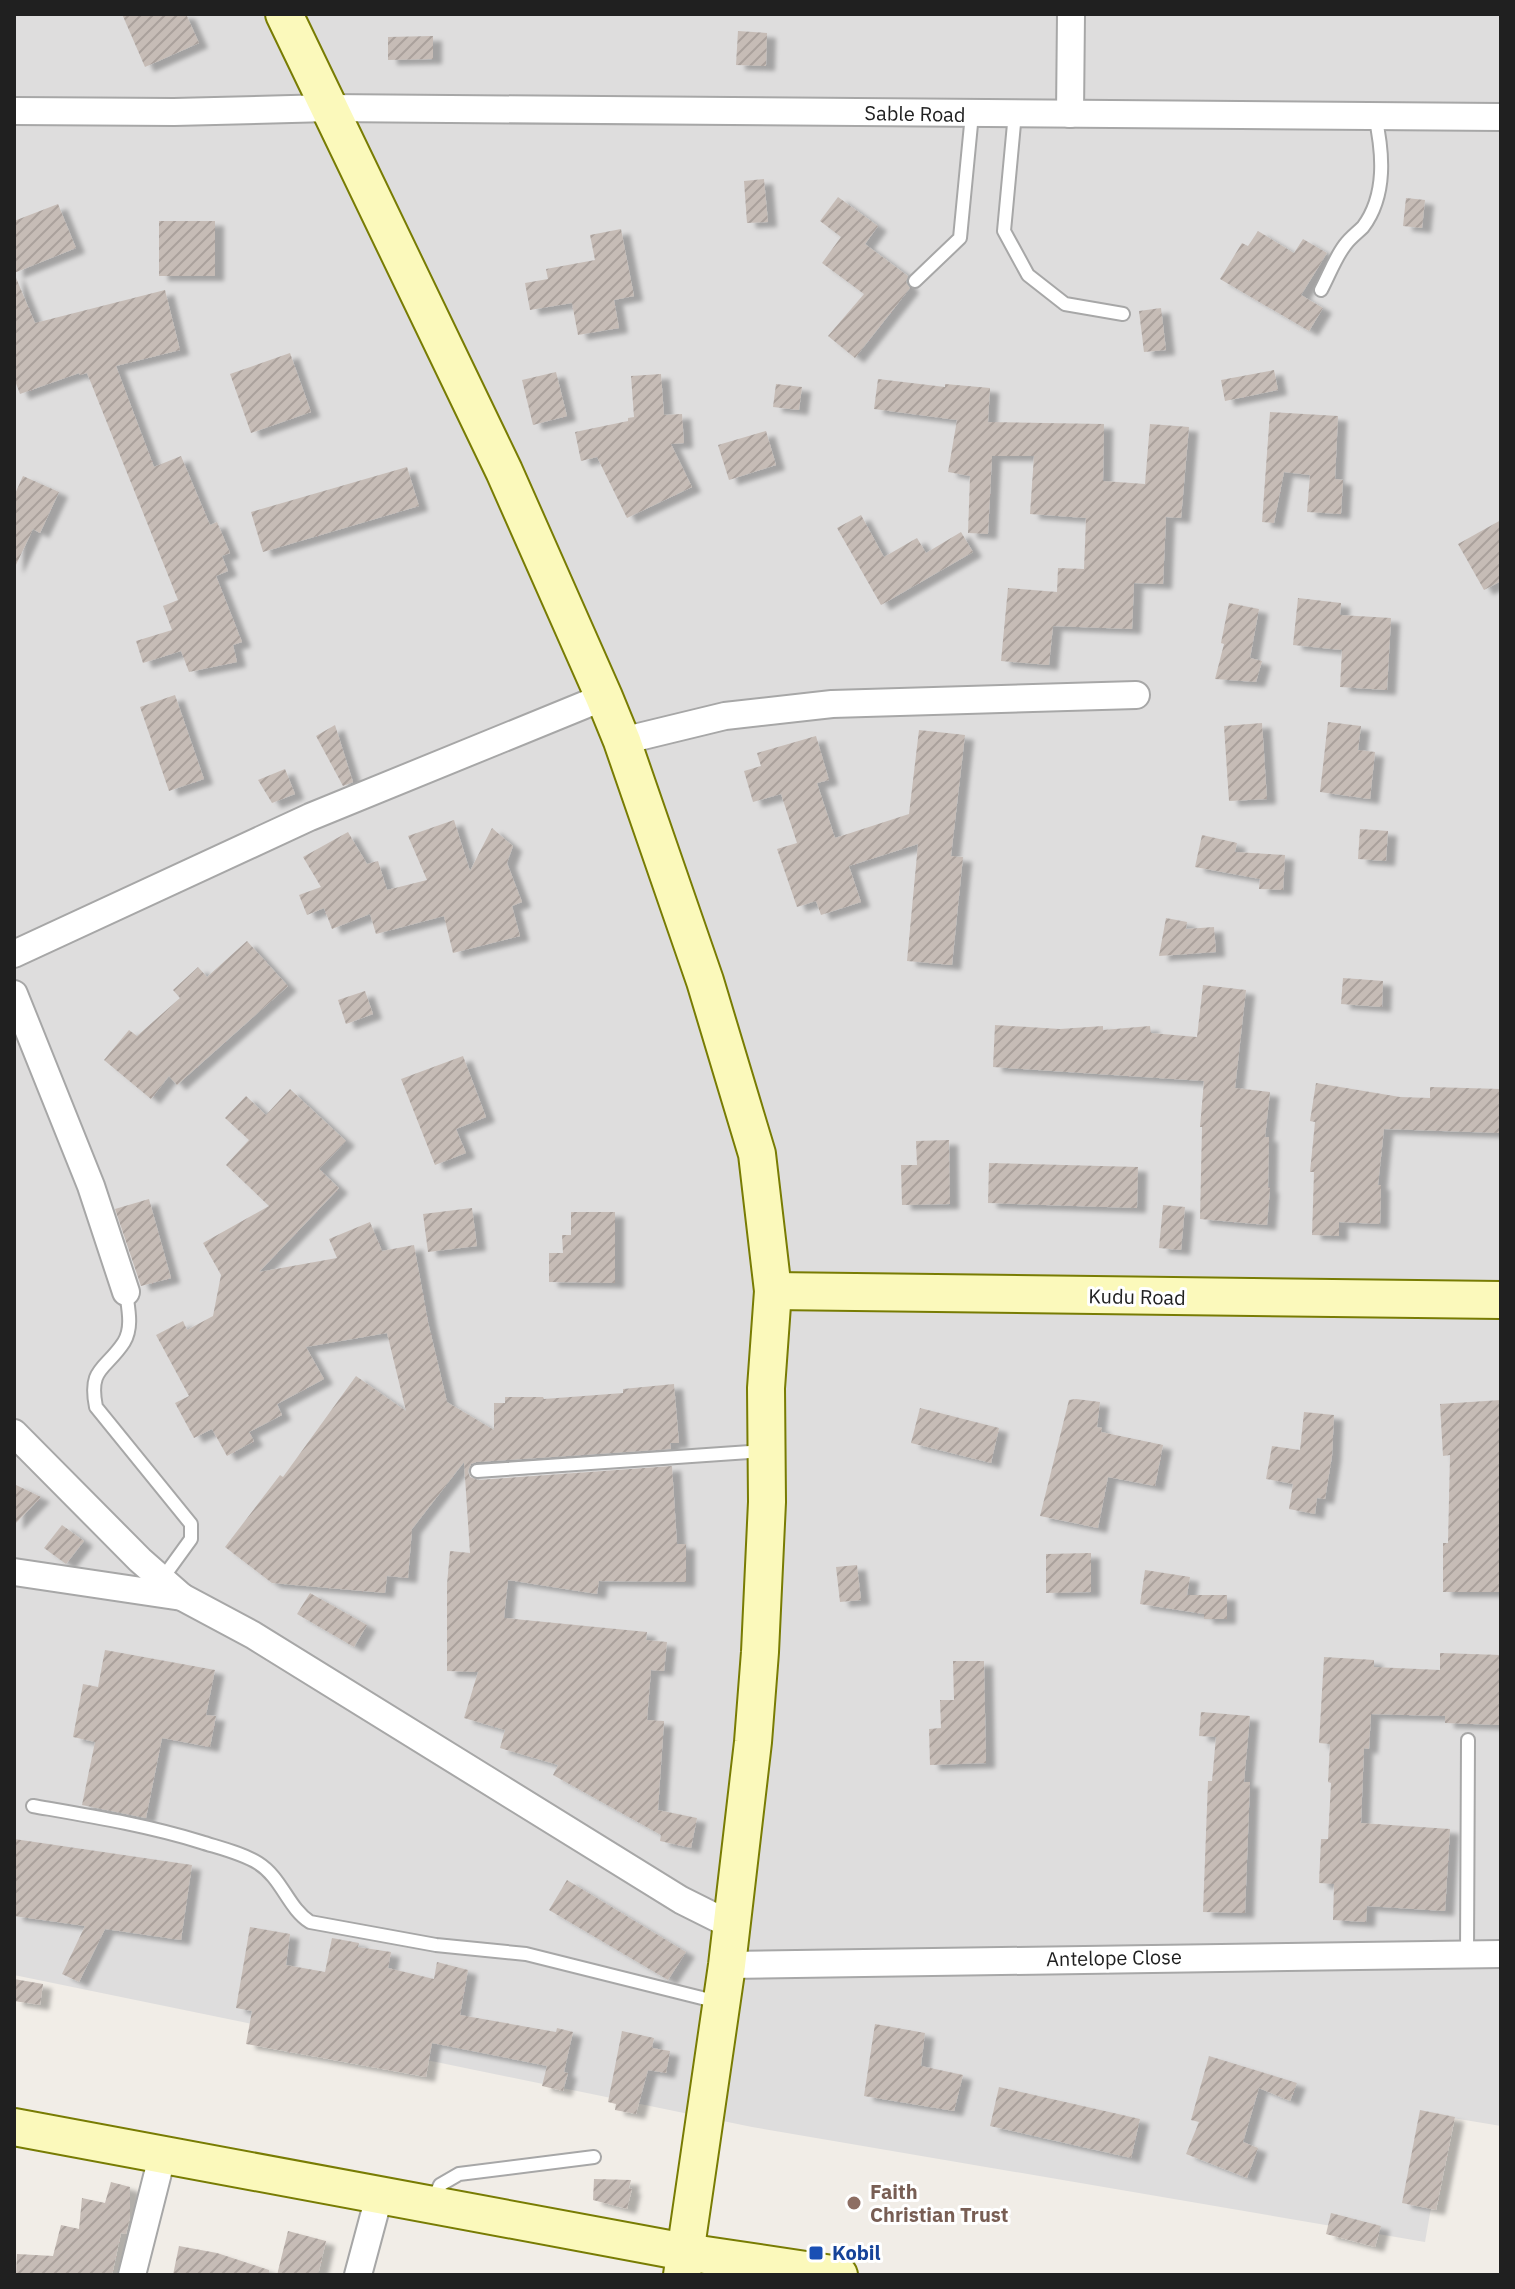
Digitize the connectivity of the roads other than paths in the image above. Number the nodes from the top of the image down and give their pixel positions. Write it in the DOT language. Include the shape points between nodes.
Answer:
graph roads {
  1 [pos="284,14"];
  2 [pos="1071,14"];
  3 [pos="329,108"];
  4 [pos="14,111"];
  5 [pos="1015,113"];
  6 [pos="972,114"];
  7 [pos="1070,114"];
  8 [pos="1375,116"];
  9 [pos="1501,117"];
  10 [pos="915,281"];
  11 [pos="1321,290"];
  12 [pos="1123,314"];
  13 [pos="1136,695"];
  14 [pos="604,697"];
  15 [pos="622,741"];
  16 [pos="14,954"];
  17 [pos="14,994"];
  18 [pos="773,1291"];
  19 [pos="126,1292"];
  20 [pos="1501,1300"];
  21 [pos="14,1433"];
  22 [pos="768,1451"];
  23 [pos="477,1471"];
  24 [pos="14,1572"];
  25 [pos="162,1579"];
  26 [pos="182,1597"];
  27 [pos="1468,1740"];
  28 [pos="33,1806"];
  29 [pos="731,1925"];
  30 [pos="1501,1954"];
  31 [pos="1467,1955"];
  32 [pos="727,1965"];
  33 [pos="721,2003"];
  34 [pos="14,2127"];
  35 [pos="163,2153"];
  36 [pos="594,2157"];
  37 [pos="380,2193"];
  38 [pos="432,2203"];
  39 [pos="684,2264"];
  40 [pos="783,2271"];
  41 [pos="132,2275"];
  42 [pos="358,2275"];
  43 [pos="839,2275"];
  1 -- 3 [label="street"];
  2 -- 7 [label="street"];
  3 -- 4 [label="street, Sable Road"];
  3 -- 6 [label="street, Sable Road"];
  3 -- 14 [label="street" via="504,471"];
  5 -- 6 [label="street, Sable Road"];
  5 -- 7 [label="street, Sable Road"];
  5 -- 12 [label="lane" via="1004,231 1028,275 1065,304"];
  6 -- 10 [label="lane" via="960,238"];
  7 -- 8 [label="street, Sable Road"];
  8 -- 9 [label="street, Sable Road"];
  8 -- 11 [label="lane" via="1382,168 1376,200"];
  13 -- 15 [label="street" via="832,704 725,716"];
  14 -- 15 [label="street"];
  14 -- 16 [label="street" via="310,817"];
  15 -- 18 [label="street" via="727,1048 757,1154"];
  17 -- 19 [label="street" via="91,1186"];
  18 -- 20 [label="street, Kudu Road"];
  18 -- 22 [label="street"];
  19 -- 25 [label="lane" via="130,1321 125,1340 92,1386 96,1407 191,1524 191,1539"];
  21 -- 25 [label="street"];
  22 -- 23 [label="lane"];
  22 -- 29 [label="street" via="753,1742"];
  24 -- 26 [label="street"];
  25 -- 26 [label="street"];
  26 -- 29 [label="street" via="267,1643 681,1900"];
  27 -- 31 [label="lane"];
  28 -- 33 [label="lane" via="161,1830 259,1863 310,1922 436,1945 526,1954"];
  29 -- 32 [label="street"];
  30 -- 31 [label="street, Antelope Close"];
  31 -- 32 [label="street, Antelope Close"];
  32 -- 33 [label="street"];
  33 -- 39 [label="street"];
  34 -- 35 [label="street"];
  35 -- 37 [label="street"];
  35 -- 41 [label="street"];
  36 -- 38 [label="lane" via="459,2174 440,2185"];
  37 -- 38 [label="street"];
  37 -- 42 [label="street"];
  38 -- 39 [label="street"];
  39 -- 40 [label="street"];
  40 -- 43 [label="street"];
}
